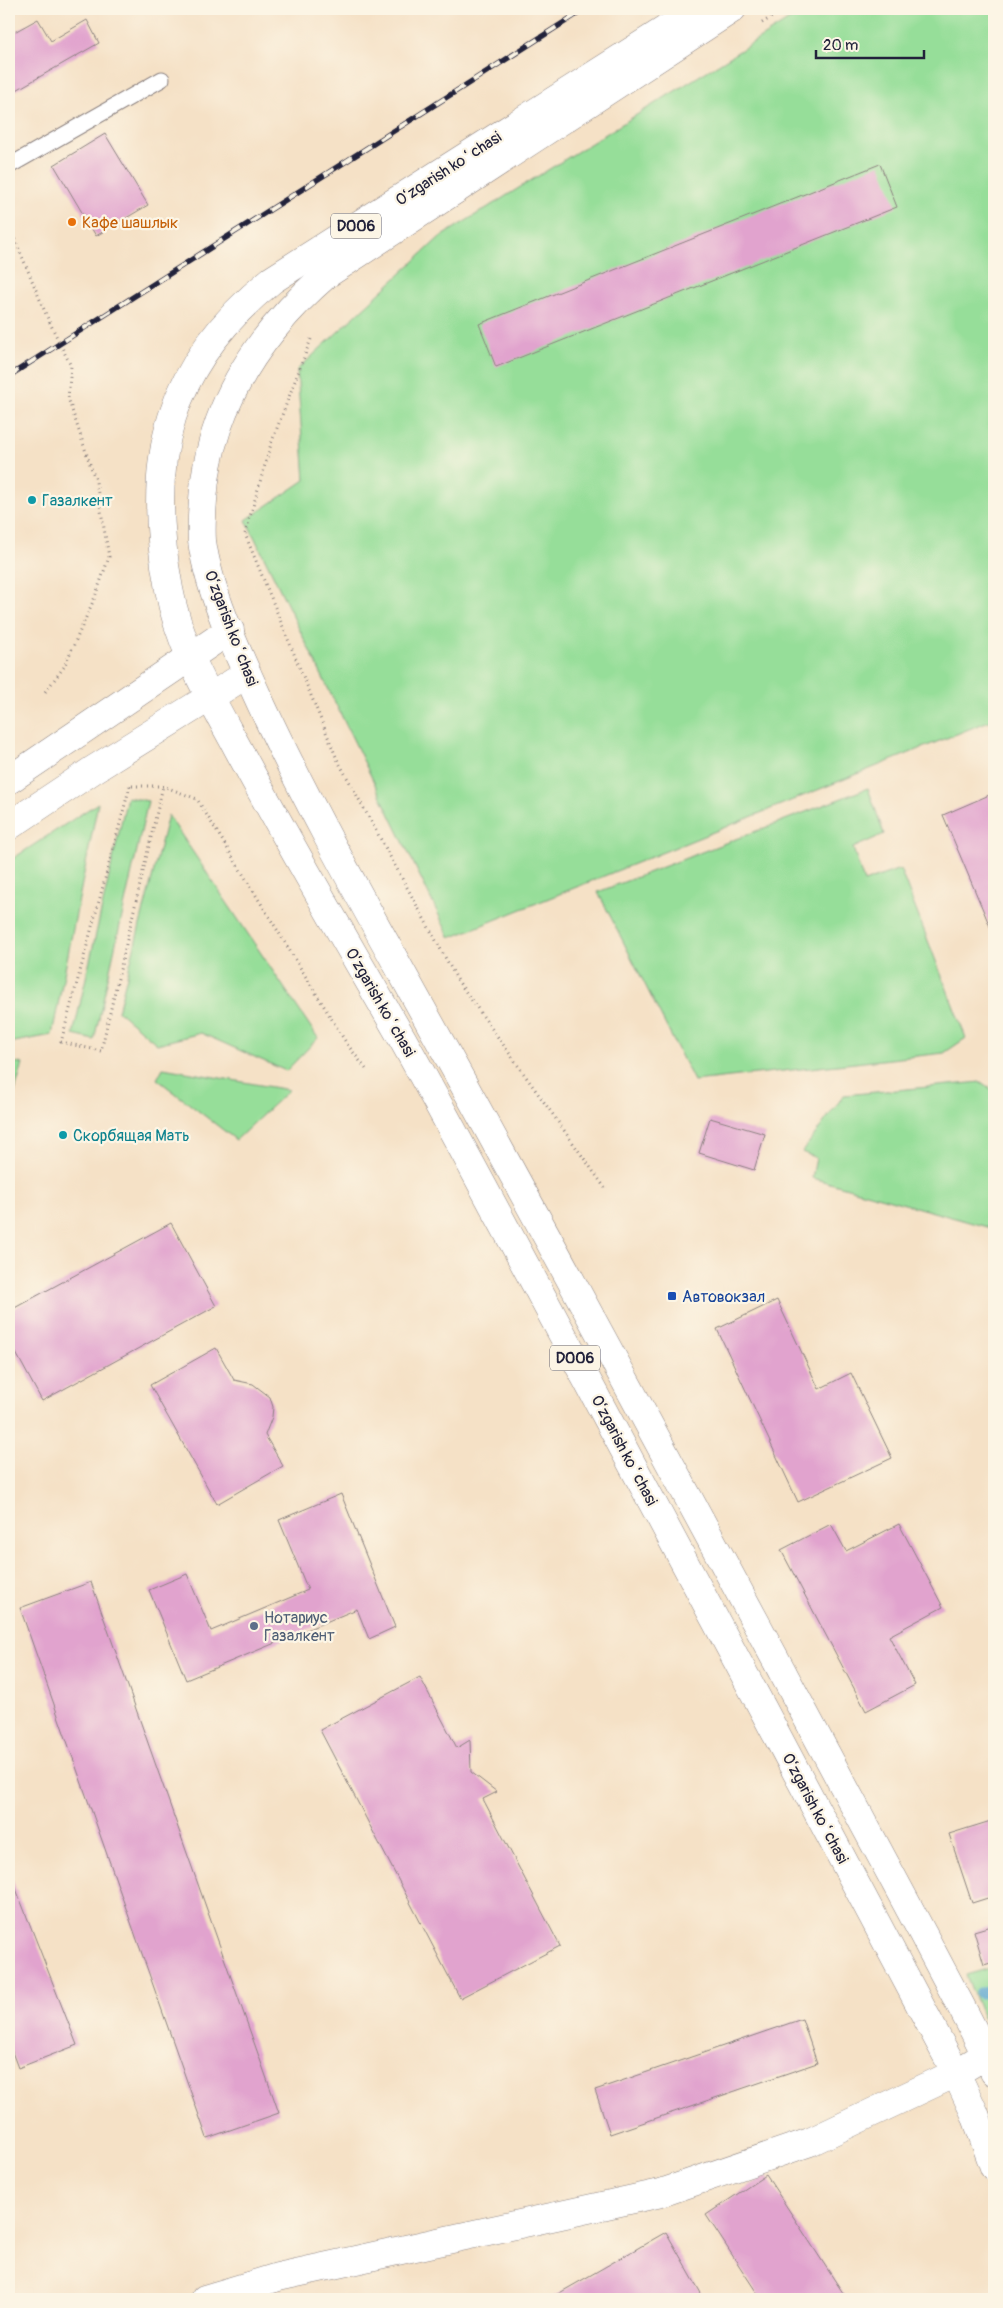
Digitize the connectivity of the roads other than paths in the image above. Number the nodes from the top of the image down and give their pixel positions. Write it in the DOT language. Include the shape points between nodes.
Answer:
graph roads {
  1 [pos="698,9"];
  2 [pos="732,9"];
  3 [pos="162,79"];
  4 [pos="9,166"];
  5 [pos="230,630"];
  6 [pos="190,657"];
  7 [pos="247,674"];
  8 [pos="211,698"];
  9 [pos="9,780"];
  10 [pos="9,826"];
  11 [pos="990,2064"];
  12 [pos="956,2073"];
  13 [pos="994,2167"];
  14 [pos="205,2299"];
  1 -- 6 [label="main road, Oʻzgarish koʻchasi / D006" via="272,280 219,332 197,361 180,395 168,432 161,472 163,548 169,592"];
  2 -- 5 [label="main road, Oʻzgarish koʻchasi / D006" via="327,274 273,328 231,393 216,429 204,485 202,542"];
  3 -- 4 [label="lane"];
  5 -- 6 [label="main road"];
  5 -- 7 [label="main road, Oʻzgarish koʻchasi / D006"];
  6 -- 8 [label="main road, Oʻzgarish koʻchasi / D006"];
  6 -- 9 [label="main road"];
  7 -- 8 [label="main road"];
  7 -- 11 [label="main road, Oʻzgarish koʻchasi / D006" via="297,782 539,1220"];
  8 -- 10 [label="main road"];
  8 -- 12 [label="main road, Oʻzgarish koʻchasi / D006" via="403,1041 635,1468"];
  11 -- 12 [label="main road"];
  12 -- 13 [label="main road, Oʻzgarish koʻchasi / D006"];
  12 -- 14 [label="main road" via="810,2142 661,2193 278,2277"];
}
